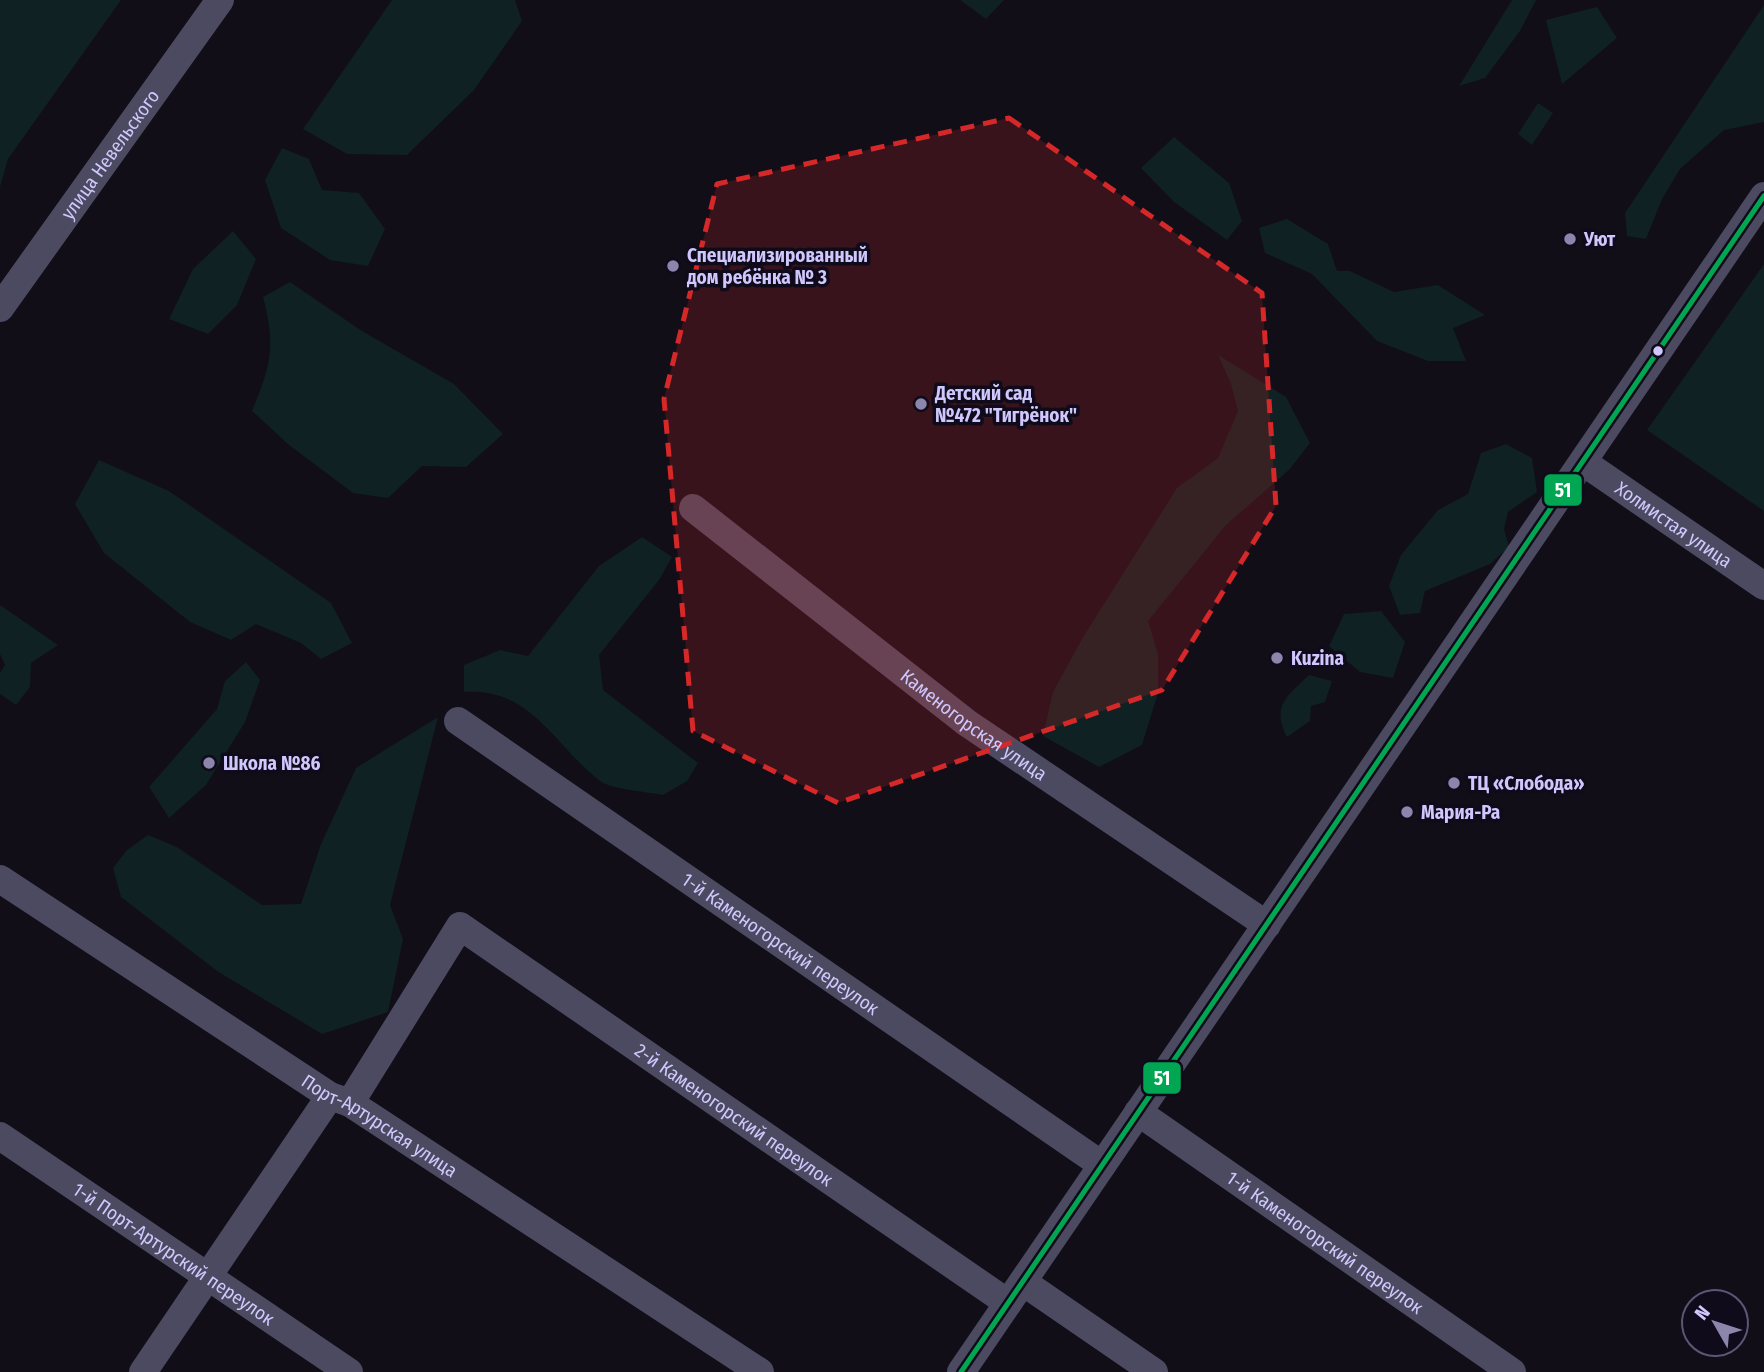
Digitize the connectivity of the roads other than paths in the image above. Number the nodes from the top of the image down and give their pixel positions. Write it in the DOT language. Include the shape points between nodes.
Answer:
graph roads {
  1 [pos="220,0"];
  2 [pos="1764,196"];
  3 [pos="0,308"];
  4 [pos="1583,462"];
  5 [pos="693,508"];
  6 [pos="1764,586"];
  7 [pos="458,721"];
  8 [pos="0,879"];
  9 [pos="1267,925"];
  10 [pos="340,1100"];
  11 [pos="1138,1112"];
  12 [pos="0,1136"];
  13 [pos="1102,1165"];
  14 [pos="208,1277"];
  15 [pos="1016,1292"];
  16 [pos="143,1372"];
  17 [pos="349,1372"];
  18 [pos="760,1372"];
  19 [pos="961,1372"];
  20 [pos="1154,1372"];
  21 [pos="1512,1372"];
  1 -- 3 [label="street, улица Невельского"];
  2 -- 4 [label="street"];
  4 -- 6 [label="street, Холмистая улица"];
  4 -- 9 [label="street"];
  5 -- 9 [label="street, Каменогорская улица" via="967,723"];
  7 -- 13 [label="street, 1-й Каменогорский переулок"];
  8 -- 10 [label="street, Порт-Артурская улица"];
  9 -- 11 [label="street"];
  10 -- 14 [label="street"];
  10 -- 15 [label="street, 2-й Каменогорский переулок" via="460,926"];
  10 -- 18 [label="street, Порт-Артурская улица"];
  11 -- 13 [label="street"];
  11 -- 21 [label="street, 1-й Каменогорский переулок"];
  12 -- 14 [label="street, 1-й Порт-Артурский переулок"];
  13 -- 15 [label="street"];
  14 -- 16 [label="street"];
  14 -- 17 [label="street, 1-й Порт-Артурский переулок"];
  15 -- 19 [label="street"];
  15 -- 20 [label="street, 2-й Каменогорский переулок"];
}
